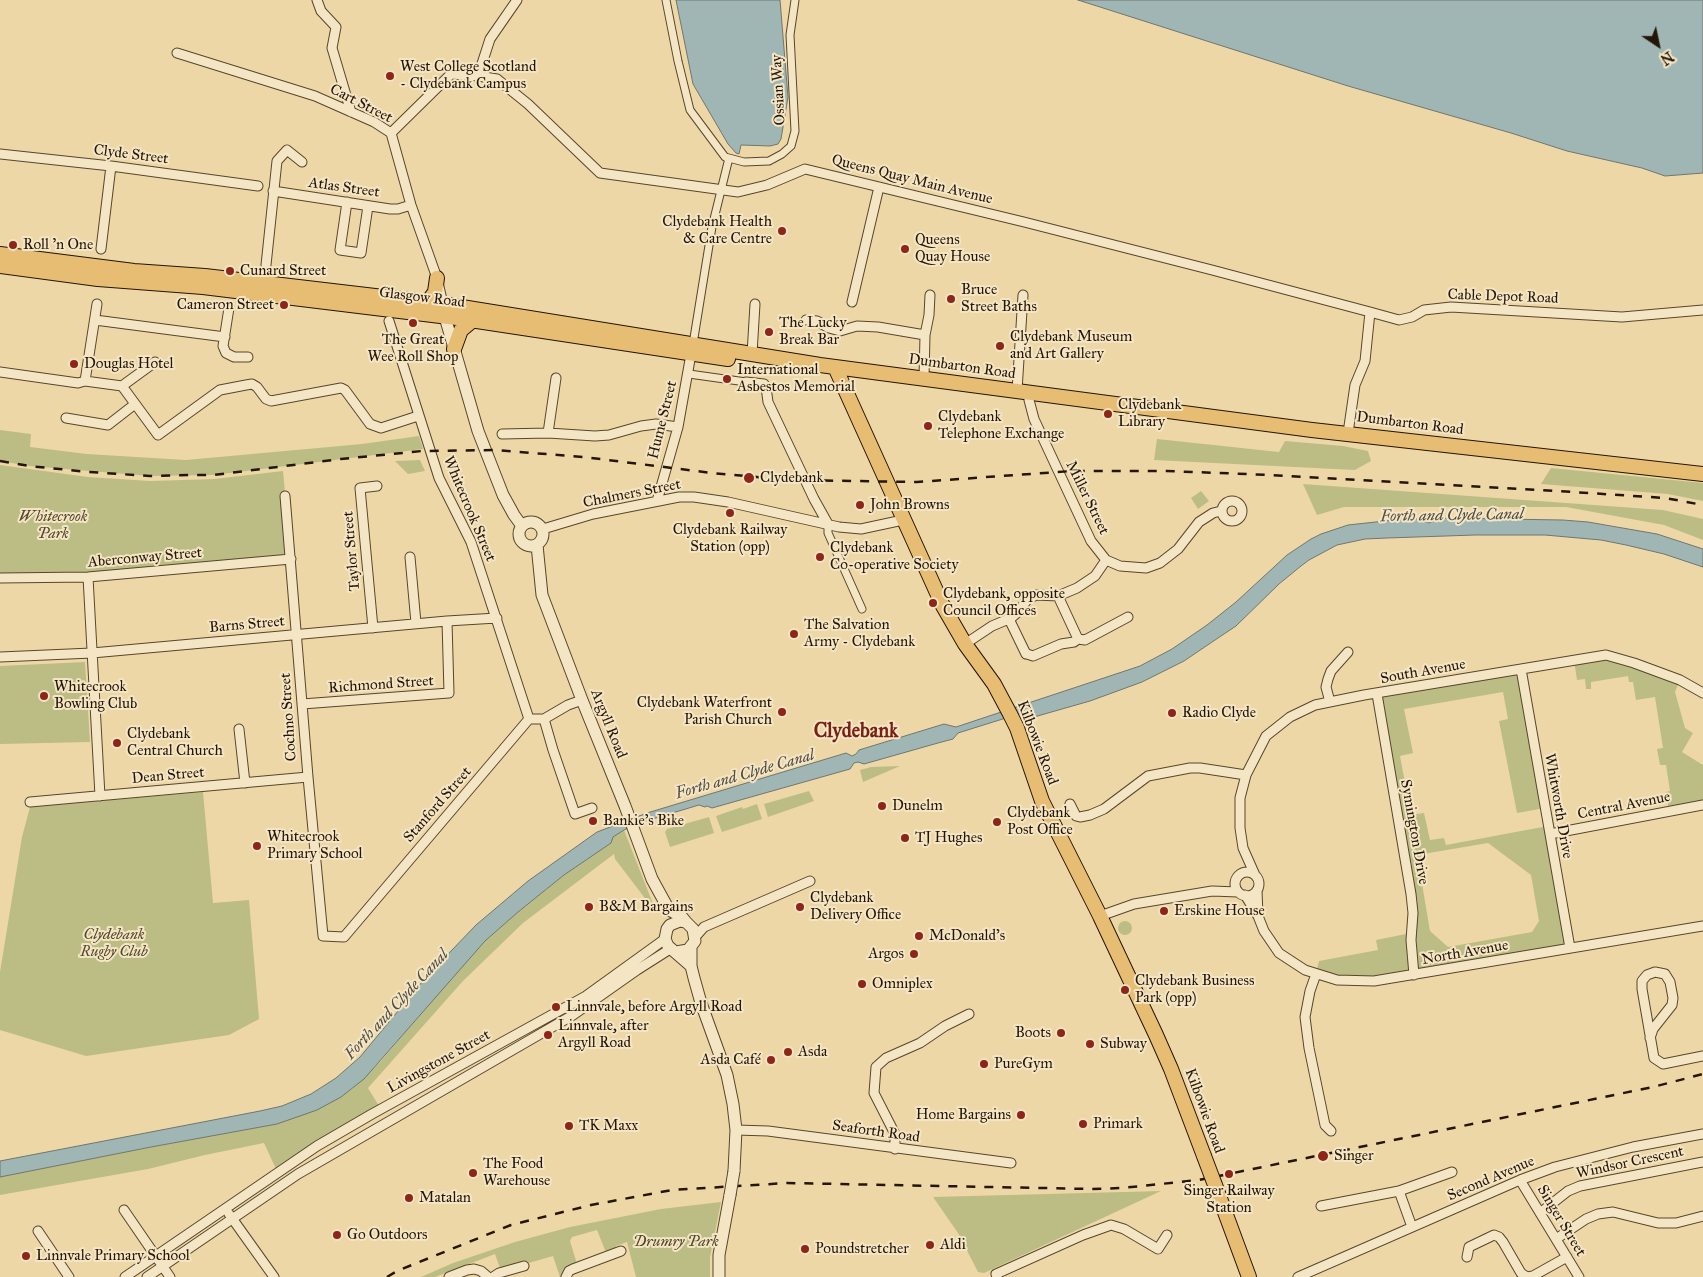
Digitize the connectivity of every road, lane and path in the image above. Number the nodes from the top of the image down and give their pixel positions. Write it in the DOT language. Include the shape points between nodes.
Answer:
graph roads {
  1 [pos="317,0"];
  2 [pos="517,0"];
  3 [pos="666,0"];
  4 [pos="795,0"];
  5 [pos="177,53"];
  6 [pos="478,76"];
  7 [pos="351,112"];
  8 [pos="391,133"];
  9 [pos="0,154"];
  10 [pos="729,158"];
  11 [pos="302,162"];
  12 [pos="111,166"];
  13 [pos="258,186"];
  14 [pos="879,188"];
  15 [pos="720,189"];
  16 [pos="273,191"];
  17 [pos="347,202"];
  18 [pos="412,205"];
  19 [pos="368,206"];
  20 [pos="101,249"];
  21 [pos="0,254"];
  22 [pos="266,265"];
  23 [pos="0,266"];
  24 [pos="437,278"];
  25 [pos="930,295"];
  26 [pos="1023,295"];
  27 [pos="852,302"];
  28 [pos="427,303"];
  29 [pos="97,304"];
  30 [pos="755,304"];
  31 [pos="229,308"];
  32 [pos="1703,310"];
  33 [pos="444,311"];
  34 [pos="1370,312"];
  35 [pos="387,316"];
  36 [pos="95,320"];
  37 [pos="473,320"];
  38 [pos="806,320"];
  39 [pos="925,335"];
  40 [pos="225,337"];
  41 [pos="454,349"];
  42 [pos="692,349"];
  43 [pos="752,354"];
  44 [pos="248,357"];
  45 [pos="155,362"];
  46 [pos="837,371"];
  47 [pos="0,372"];
  48 [pos="689,374"];
  49 [pos="556,378"];
  50 [pos="924,378"];
  51 [pos="85,381"];
  52 [pos="746,382"];
  53 [pos="122,386"];
  54 [pos="1025,395"];
  55 [pos="135,404"];
  56 [pos="418,416"];
  57 [pos="66,418"];
  58 [pos="678,427"];
  59 [pos="548,433"];
  60 [pos="502,434"];
  61 [pos="1348,434"];
  62 [pos="1703,474"];
  63 [pos="377,486"];
  64 [pos="285,496"];
  65 [pos="656,501"];
  66 [pos="1221,511"];
  67 [pos="903,520"];
  68 [pos="828,524"];
  69 [pos="522,526"];
  70 [pos="543,529"];
  71 [pos="537,545"];
  72 [pos="410,557"];
  73 [pos="291,559"];
  74 [pos="1106,560"];
  75 [pos="88,577"];
  76 [pos="0,578"];
  77 [pos="1058,596"];
  78 [pos="862,609"];
  79 [pos="1128,617"];
  80 [pos="496,618"];
  81 [pos="1009,619"];
  82 [pos="447,620"];
  83 [pos="416,623"];
  84 [pos="373,628"];
  85 [pos="297,635"];
  86 [pos="1078,639"];
  87 [pos="965,644"];
  88 [pos="1348,652"];
  89 [pos="92,653"];
  90 [pos="0,656"];
  91 [pos="1521,669"];
  92 [pos="1703,693"];
  93 [pos="1377,694"];
  94 [pos="582,700"];
  95 [pos="1330,702"];
  96 [pos="302,704"];
  97 [pos="529,719"];
  98 [pos="544,719"];
  99 [pos="239,729"];
  100 [pos="1246,775"];
  101 [pos="308,777"];
  102 [pos="245,782"];
  103 [pos="100,796"];
  104 [pos="30,802"];
  105 [pos="1070,804"];
  106 [pos="1703,806"];
  107 [pos="592,808"];
  108 [pos="1550,834"];
  109 [pos="1243,848"];
  110 [pos="1255,875"];
  111 [pos="1239,877"];
  112 [pos="810,881"];
  113 [pos="1257,890"];
  114 [pos="1212,891"];
  115 [pos="1242,894"];
  116 [pos="669,910"];
  117 [pos="1100,916"];
  118 [pos="1258,916"];
  119 [pos="670,925"];
  120 [pos="1703,926"];
  121 [pos="691,928"];
  122 [pos="323,936"];
  123 [pos="670,946"];
  124 [pos="691,948"];
  125 [pos="1570,948"];
  126 [pos="691,966"];
  127 [pos="1316,974"];
  128 [pos="1414,975"];
  129 [pos="969,1014"];
  130 [pos="1650,1038"];
  131 [pos="1703,1056"];
  132 [pos="736,1130"];
  133 [pos="1331,1131"];
  134 [pos="1703,1134"];
  135 [pos="895,1149"];
  136 [pos="1703,1162"];
  137 [pos="1011,1163"];
  138 [pos="1452,1172"];
  139 [pos="1520,1180"];
  140 [pos="1399,1191"];
  141 [pos="1321,1206"];
  142 [pos="225,1208"];
  143 [pos="124,1210"];
  144 [pos="1540,1213"];
  145 [pos="1703,1216"];
  146 [pos="232,1218"];
  147 [pos="1412,1227"];
  148 [pos="38,1231"];
  149 [pos="1167,1235"];
  150 [pos="1556,1239"];
  151 [pos="621,1251"];
  152 [pos="156,1256"];
  153 [pos="1467,1257"];
  154 [pos="1567,1257"];
  155 [pos="163,1266"];
  156 [pos="524,1266"];
  157 [pos="994,1276"];
  158 [pos="69,1277"];
  159 [pos="126,1277"];
  160 [pos="147,1277"];
  161 [pos="170,1277"];
  162 [pos="274,1277"];
  163 [pos="449,1277"];
  164 [pos="488,1277"];
  165 [pos="493,1277"];
  166 [pos="566,1277"];
  167 [pos="719,1277"];
  168 [pos="1249,1277"];
  169 [pos="1298,1277"];
  170 [pos="1579,1277"];
  1 -- 7 [label="street" via="320,11 336,27 332,48"];
  2 -- 6 [label="street" via="490,39"];
  3 -- 10 [label="street" via="690,110 724,156"];
  4 -- 10 [label="street, Ossian Way" via="790,34 795,131 791,146 769,161 744,162"];
  5 -- 7 [label="street, Cart Street" via="315,96"];
  6 -- 8 [label="street, Queens Quay Main Avenue" via="451,74"];
  6 -- 15 [label="street, Queens Quay Main Avenue" via="497,79 600,173"];
  7 -- 8 [label="street, Cart Street"];
  8 -- 18 [label="street, Cart Street"];
  9 -- 12 [label="street, Clyde Street"];
  10 -- 15 [label="street"];
  11 -- 16 [label="street" via="287,150 277,161"];
  12 -- 13 [label="street, Clyde Street"];
  12 -- 20 [label="street"];
  14 -- 15 [label="street, Queens Quay Main Avenue" via="805,169 767,185 738,192"];
  14 -- 27 [label="street"];
  14 -- 34 [label="street, Queens Quay Main Avenue" via="1033,224"];
  15 -- 42 [label="street"];
  16 -- 17 [label="street, Atlas Street"];
  16 -- 22 [label="street"];
  17 -- 19 [label="street, Atlas Street"];
  17 -- 19 [label="street" via="340,250 361,253"];
  18 -- 19 [label="street, Atlas Street" via="398,209"];
  18 -- 24 [label="street, Cart Street"];
  21 -- 28 [label="main road, Glasgow Road"];
  23 -- 35 [label="main road, Glasgow Road" via="98,279 228,290"];
  24 -- 28 [label="main road" via="435,292"];
  24 -- 33 [label="street, Cart Street"];
  25 -- 39 [label="street"];
  26 -- 54 [label="street"];
  28 -- 33 [label="main road, Glasgow Road"];
  29 -- 36 [label="street"];
  30 -- 43 [label="street"];
  31 -- 40 [label="street"];
  32 -- 34 [label="street, Cable Depot Road" via="1622,316 1451,307 1424,310 1399,320"];
  33 -- 35 [label="main road, Glasgow Road"];
  33 -- 37 [label="main road, Glasgow Road"];
  33 -- 41 [label="street"];
  33 -- 42 [label="main road, Glasgow Road"];
  34 -- 61 [label="street" via="1365,361 1355,384"];
  35 -- 56 [label="street, Whitecrook Street"];
  36 -- 40 [label="street"];
  36 -- 51 [label="street"];
  37 -- 41 [label="main road" via="461,330"];
  37 -- 42 [label="main road, Glasgow Road"];
  38 -- 39 [label="street" via="840,331 857,326"];
  39 -- 50 [label="street"];
  40 -- 44 [label="street" via="223,346 226,353"];
  41 -- 69 [label="street" via="490,465"];
  42 -- 43 [label="main road, Glasgow Road"];
  42 -- 46 [label="main road, Glasgow Road"];
  42 -- 48 [label="street, Hume Street"];
  43 -- 46 [label="main road, Glasgow Road"];
  45 -- 53 [label="street"];
  46 -- 50 [label="main road, Dumbarton Road"];
  46 -- 54 [label="main road, Dumbarton Road"];
  46 -- 67 [label="main road, Kilbowie Road"];
  47 -- 51 [label="street" via="78,383"];
  48 -- 52 [label="street"];
  48 -- 58 [label="street, Hume Street"];
  49 -- 59 [label="street"];
  50 -- 54 [label="main road, Dumbarton Road"];
  51 -- 53 [label="street"];
  52 -- 68 [label="street" via="766,387 768,402"];
  53 -- 55 [label="street"];
  54 -- 61 [label="main road, Dumbarton Road" via="1082,398"];
  54 -- 74 [label="street, Miller Street" via="1091,541"];
  55 -- 56 [label="street" via="158,434 220,390 252,384 271,401 342,388 370,424 381,428"];
  55 -- 57 [label="street" via="108,424"];
  56 -- 80 [label="street, Whitecrook Street" via="439,478 471,542"];
  58 -- 59 [label="street" via="656,424 595,436"];
  58 -- 65 [label="street, Hume Street"];
  59 -- 60 [label="street"];
  61 -- 62 [label="main road, Dumbarton Road"];
  63 -- 84 [label="street, Taylor Street" via="360,488"];
  64 -- 73 [label="street, Cochno Street"];
  65 -- 68 [label="street, Chalmers Street" via="694,497"];
  65 -- 70 [label="street, Chalmers Street" via="593,514"];
  66 -- 74 [label="street" via="1199,522 1178,549 1160,563 1139,568 1120,566"];
  67 -- 68 [label="street, Chalmers Street" via="861,528"];
  67 -- 87 [label="main road, Kilbowie Road" via="943,606"];
  68 -- 78 [label="street" via="828,533"];
  69 -- 70 [label="street" via="530,521"];
  69 -- 71 [label="street" via="519,535 523,544"];
  70 -- 71 [label="street" via="543,538"];
  71 -- 94 [label="street, Argyll Road" via="542,595"];
  72 -- 83 [label="street"];
  73 -- 75 [label="street, Aberconway Street"];
  73 -- 85 [label="street, Cochno Street"];
  74 -- 77 [label="street" via="1094,576"];
  75 -- 76 [label="street, Aberconway Street"];
  75 -- 89 [label="street"];
  77 -- 81 [label="street" via="1036,595"];
  77 -- 86 [label="street"];
  79 -- 86 [label="street" via="1085,640"];
  80 -- 82 [label="street, Barns Street"];
  80 -- 97 [label="street, Whitecrook Street"];
  81 -- 86 [label="street" via="1026,654 1033,656"];
  81 -- 87 [label="street"];
  82 -- 83 [label="street, Barns Street"];
  82 -- 96 [label="street, Richmond Street" via="449,693"];
  83 -- 84 [label="street, Barns Street"];
  84 -- 85 [label="street, Barns Street"];
  85 -- 89 [label="street, Barns Street"];
  85 -- 96 [label="street, Cochno Street"];
  87 -- 117 [label="main road, Kilbowie Road" via="994,684 1017,728 1042,801"];
  88 -- 95 [label="street" via="1328,679 1326,687"];
  89 -- 90 [label="street, Barns Street"];
  89 -- 103 [label="street"];
  91 -- 92 [label="street, South Avenue" via="1606,655 1680,680"];
  91 -- 93 [label="street, South Avenue"];
  91 -- 108 [label="street, Whitworth Drive"];
  93 -- 95 [label="street, South Avenue"];
  93 -- 128 [label="street, Symington Drive" via="1411,894"];
  94 -- 98 [label="street"];
  94 -- 116 [label="street, Argyll Road" via="652,879"];
  95 -- 100 [label="street, South Avenue" via="1290,717 1266,736"];
  96 -- 101 [label="street, Cochno Street"];
  97 -- 98 [label="street"];
  97 -- 122 [label="street, Stanford Street" via="344,937"];
  98 -- 107 [label="street" via="575,814"];
  99 -- 102 [label="street"];
  100 -- 105 [label="street" via="1200,768 1182,769 1148,776 1104,809 1090,815 1076,816"];
  100 -- 109 [label="street, South Avenue" via="1240,798"];
  101 -- 102 [label="street, Dean Street"];
  101 -- 122 [label="street, Cochno Street"];
  102 -- 103 [label="street, Dean Street"];
  103 -- 104 [label="street, Dean Street"];
  106 -- 108 [label="street, Central Avenue"];
  108 -- 125 [label="street, Whitworth Drive"];
  109 -- 110 [label="street, South Avenue"];
  109 -- 111 [label="street, South Avenue"];
  110 -- 111 [label="street" via="1249,872"];
  110 -- 113 [label="street" via="1259,882"];
  111 -- 114 [label="street"];
  111 -- 115 [label="street" via="1235,885"];
  112 -- 121 [label="street" via="704,927"];
  113 -- 115 [label="street" via="1252,894"];
  113 -- 118 [label="street, North Avenue"];
  114 -- 115 [label="street"];
  114 -- 117 [label="street" via="1134,904"];
  115 -- 118 [label="street, North Avenue"];
  116 -- 119 [label="street, Argyll Road"];
  116 -- 121 [label="street, Argyll Road" via="682,917"];
  117 -- 168 [label="main road, Kilbowie Road, bridge" via="1164,1051"];
  118 -- 127 [label="street, North Avenue" via="1279,953"];
  119 -- 121 [label="street" via="675,922"];
  119 -- 123 [label="street" via="667,929"];
  120 -- 125 [label="street, North Avenue"];
  121 -- 124 [label="street" via="695,940"];
  123 -- 124 [label="street" via="684,952"];
  123 -- 126 [label="street"];
  123 -- 142 [label="street, Livingstone Street" via="328,1140"];
  123 -- 146 [label="street, Livingstone Street" via="572,1015 298,1174"];
  124 -- 126 [label="street"];
  125 -- 128 [label="street, North Avenue"];
  126 -- 132 [label="street" via="727,1074"];
  127 -- 128 [label="street, North Avenue" via="1337,980 1374,981"];
  127 -- 133 [label="street" via="1305,1017 1325,1125"];
  129 -- 135 [label="street" via="920,1043 886,1058 876,1067 874,1094 895,1134"];
  130 -- 130 [label="street" via="1672,1005 1673,998 1665,974 1655,972 1642,981"];
  130 -- 131 [label="street" via="1654,1058 1663,1064"];
  132 -- 135 [label="street, Seaforth Road" via="768,1131"];
  132 -- 167 [label="street, bridge" via="734,1171 718,1255"];
  134 -- 139 [label="street, Second Avenue" via="1633,1147"];
  135 -- 137 [label="street, Seaforth Road"];
  136 -- 144 [label="street, Windsor Crescent" via="1574,1188"];
  138 -- 140 [label="street"];
  139 -- 144 [label="street, Singer Street"];
  139 -- 147 [label="street, Second Avenue"];
  140 -- 141 [label="street"];
  140 -- 147 [label="street"];
  142 -- 146 [label="street"];
  142 -- 152 [label="street, Livingstone Street"];
  143 -- 152 [label="street"];
  144 -- 150 [label="street, Singer Street"];
  145 -- 150 [label="street" via="1676,1223 1658,1223 1613,1212 1598,1214"];
  146 -- 155 [label="street, Livingstone Street"];
  146 -- 162 [label="street"];
  147 -- 169 [label="street, Second Avenue"];
  148 -- 158 [label="street"];
  149 -- 157 [label="street" via="1158,1249 1111,1225"];
  150 -- 154 [label="street, Singer Street"];
  151 -- 166 [label="street" via="573,1269"];
  152 -- 155 [label="street"];
  152 -- 159 [label="street, Livingstone Street"];
  153 -- 154 [label="street" via="1469,1247 1494,1236 1499,1237 1521,1273 1527,1277"];
  154 -- 170 [label="street, Singer Street"];
  155 -- 160 [label="street, Livingstone Street"];
  155 -- 161 [label="street"];
  156 -- 165 [label="street"];
  163 -- 164 [label="street" via="474,1269"];
}
